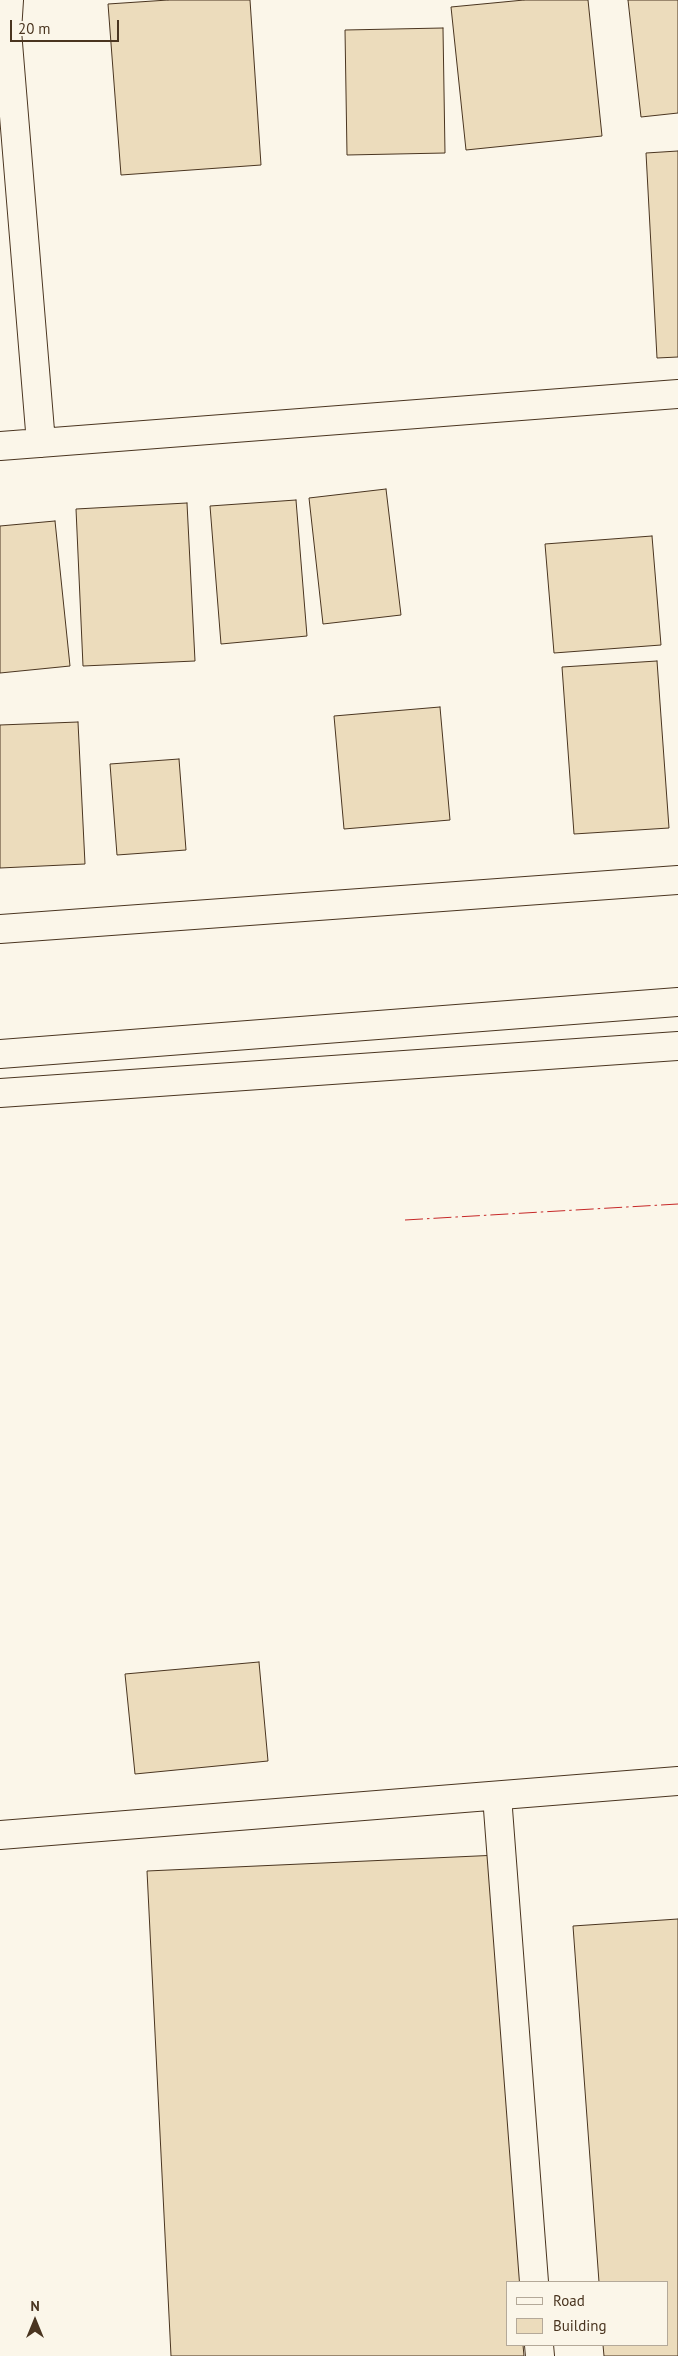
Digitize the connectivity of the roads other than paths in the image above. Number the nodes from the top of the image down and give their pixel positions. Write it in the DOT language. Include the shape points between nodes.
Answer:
graph roads {
  1 [pos="9,0"];
  2 [pos="678,394"];
  3 [pos="41,443"];
  4 [pos="0,446"];
  5 [pos="678,880"];
  6 [pos="0,929"];
  7 [pos="678,1002"];
  8 [pos="678,1046"];
  9 [pos="0,1054"];
  10 [pos="0,1093"];
  11 [pos="678,1781"];
  12 [pos="497,1796"];
  13 [pos="0,1835"];
  14 [pos="534,2281"];
  1 -- 3 [label="street" via="7,31"];
  2 -- 3 [label="street"];
  3 -- 4 [label="street"];
  5 -- 6 [label="street"];
  7 -- 9 [label="street"];
  8 -- 10 [label="street"];
  11 -- 12 [label="street"];
  12 -- 13 [label="street"];
  12 -- 14 [label="street"];
}
